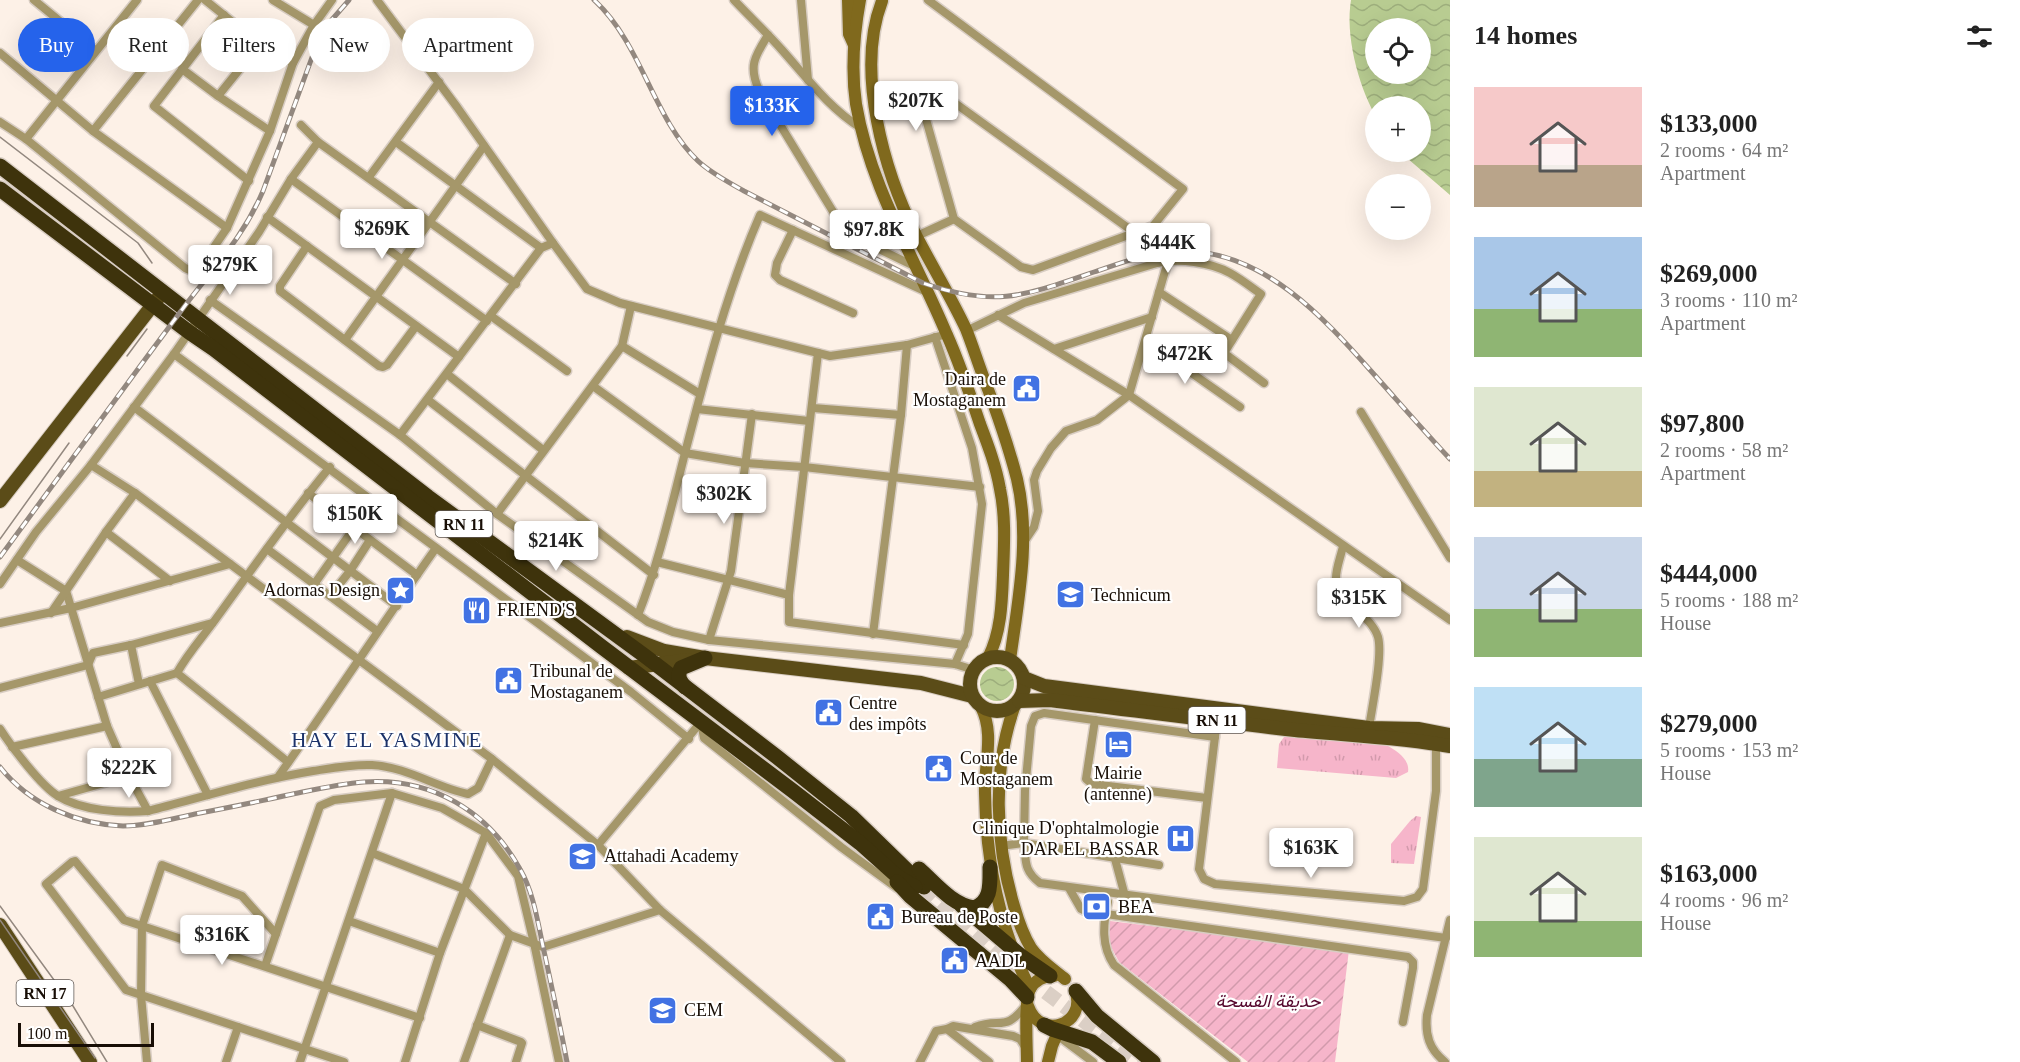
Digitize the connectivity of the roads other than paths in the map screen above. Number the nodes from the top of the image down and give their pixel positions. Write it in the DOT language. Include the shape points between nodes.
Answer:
graph roads {
  1 [pos="34,0"];
  2 [pos="123,0"];
  3 [pos="198,0"];
  4 [pos="205,0"];
  5 [pos="273,0"];
  6 [pos="332,0"];
  7 [pos="377,0"];
  8 [pos="734,0"];
  9 [pos="801,0"];
  10 [pos="848,0"];
  11 [pos="860,0"];
  12 [pos="872,0"];
  13 [pos="883,0"];
  14 [pos="928,0"];
  15 [pos="134,3"];
  16 [pos="224,15"];
  17 [pos="56,18"];
  18 [pos="228,18"];
  19 [pos="320,18"];
  20 [pos="308,22"];
  21 [pos="768,35"];
  22 [pos="308,37"];
  23 [pos="855,47"];
  24 [pos="95,50"];
  25 [pos="0,53"];
  26 [pos="296,58"];
  27 [pos="189,60"];
  28 [pos="78,72"];
  29 [pos="180,72"];
  30 [pos="186,72"];
  31 [pos="237,72"];
  32 [pos="290,72"];
  33 [pos="808,80"];
  34 [pos="439,82"];
  35 [pos="218,96"];
  36 [pos="56,100"];
  37 [pos="0,122"];
  38 [pos="301,125"];
  39 [pos="861,128"];
  40 [pos="93,131"];
  41 [pos="270,131"];
  42 [pos="26,139"];
  43 [pos="318,142"];
  44 [pos="396,142"];
  45 [pos="484,146"];
  46 [pos="0,166"];
  47 [pos="369,177"];
  48 [pos="291,179"];
  49 [pos="249,181"];
  50 [pos="456,186"];
  51 [pos="0,189"];
  52 [pos="267,217"];
  53 [pos="954,219"];
  54 [pos="430,222"];
  55 [pos="227,228"];
  56 [pos="793,230"];
  57 [pos="1135,233"];
  58 [pos="917,236"];
  59 [pos="553,243"];
  60 [pos="307,246"];
  61 [pos="541,248"];
  62 [pos="403,258"];
  63 [pos="1168,261"];
  64 [pos="914,266"];
  65 [pos="516,284"];
  66 [pos="164,292"];
  67 [pos="927,292"];
  68 [pos="1159,292"];
  69 [pos="375,296"];
  70 [pos="210,300"];
  71 [pos="153,305"];
  72 [pos="631,306"];
  73 [pos="852,313"];
  74 [pos="998,315"];
  75 [pos="1152,317"];
  76 [pos="198,318"];
  77 [pos="489,318"];
  78 [pos="416,326"];
  79 [pos="719,327"];
  80 [pos="966,331"];
  81 [pos="189,332"];
  82 [pos="941,336"];
  83 [pos="345,340"];
  84 [pos="1232,340"];
  85 [pos="1146,341"];
  86 [pos="907,345"];
  87 [pos="622,346"];
  88 [pos="1054,349"];
  89 [pos="818,353"];
  90 [pos="174,354"];
  91 [pos="459,357"];
  92 [pos="567,371"];
  93 [pos="447,374"];
  94 [pos="1264,383"];
  95 [pos="593,386"];
  96 [pos="700,393"];
  97 [pos="1129,395"];
  98 [pos="428,400"];
  99 [pos="134,407"];
  100 [pos="1240,407"];
  101 [pos="813,408"];
  102 [pos="696,409"];
  103 [pos="1361,412"];
  104 [pos="752,414"];
  105 [pos="901,415"];
  106 [pos="809,421"];
  107 [pos="400,435"];
  108 [pos="543,450"];
  109 [pos="685,453"];
  110 [pos="745,463"];
  111 [pos="91,465"];
  112 [pos="330,467"];
  113 [pos="804,467"];
  114 [pos="525,476"];
  115 [pos="892,477"];
  116 [pos="980,487"];
  117 [pos="135,493"];
  118 [pos="308,494"];
  119 [pos="0,501"];
  120 [pos="497,514"];
  121 [pos="286,522"];
  122 [pos="354,528"];
  123 [pos="106,532"];
  124 [pos="370,540"];
  125 [pos="1022,546"];
  126 [pos="1343,546"];
  127 [pos="436,548"];
  128 [pos="267,549"];
  129 [pos="334,558"];
  130 [pos="1450,558"];
  131 [pos="17,560"];
  132 [pos="657,562"];
  133 [pos="230,564"];
  134 [pos="350,571"];
  135 [pos="417,575"];
  136 [pos="654,575"];
  137 [pos="246,576"];
  138 [pos="728,580"];
  139 [pos="170,581"];
  140 [pos="315,583"];
  141 [pos="0,584"];
  142 [pos="66,591"];
  143 [pos="789,595"];
  144 [pos="330,596"];
  145 [pos="397,606"];
  146 [pos="71,608"];
  147 [pos="51,613"];
  148 [pos="638,615"];
  149 [pos="1450,620"];
  150 [pos="214,622"];
  151 [pos="0,623"];
  152 [pos="610,630"];
  153 [pos="377,631"];
  154 [pos="873,634"];
  155 [pos="709,640"];
  156 [pos="131,645"];
  157 [pos="964,645"];
  158 [pos="705,658"];
  159 [pos="988,658"];
  160 [pos="359,660"];
  161 [pos="1010,660"];
  162 [pos="656,664"];
  163 [pos="955,664"];
  164 [pos="88,665"];
  165 [pos="629,668"];
  166 [pos="973,671"];
  167 [pos="177,673"];
  168 [pos="1024,678"];
  169 [pos="150,681"];
  170 [pos="921,683"];
  171 [pos="140,684"];
  172 [pos="0,688"];
  173 [pos="687,689"];
  174 [pos="972,696"];
  175 [pos="98,697"];
  176 [pos="1017,703"];
  177 [pos="981,707"];
  178 [pos="1095,720"];
  179 [pos="1217,720"];
  180 [pos="701,722"];
  181 [pos="107,726"];
  182 [pos="1369,728"];
  183 [pos="0,729"];
  184 [pos="1450,735"];
  185 [pos="1215,737"];
  186 [pos="689,739"];
  187 [pos="1436,743"];
  188 [pos="1450,746"];
  189 [pos="12,747"];
  190 [pos="492,759"];
  191 [pos="288,762"];
  192 [pos="129,776"];
  193 [pos="278,777"];
  194 [pos="392,793"];
  195 [pos="208,795"];
  196 [pos="57,796"];
  197 [pos="1207,798"];
  198 [pos="148,811"];
  199 [pos="851,816"];
  200 [pos="486,833"];
  201 [pos="1024,843"];
  202 [pos="598,845"];
  203 [pos="1001,846"];
  204 [pos="372,853"];
  205 [pos="1115,859"];
  206 [pos="1159,865"];
  207 [pos="990,867"];
  208 [pos="1069,888"];
  209 [pos="464,889"];
  210 [pos="918,891"];
  211 [pos="1125,896"];
  212 [pos="1108,902"];
  213 [pos="960,905"];
  214 [pos="660,910"];
  215 [pos="1105,915"];
  216 [pos="1450,920"];
  217 [pos="348,921"];
  218 [pos="0,925"];
  219 [pos="142,926"];
  220 [pos="276,934"];
  221 [pos="510,935"];
  222 [pos="1446,938"];
  223 [pos="534,943"];
  224 [pos="1012,948"];
  225 [pos="440,953"];
  226 [pos="265,966"];
  227 [pos="1050,976"];
  228 [pos="1065,979"];
  229 [pos="326,987"];
  230 [pos="1076,991"];
  231 [pos="141,995"];
  232 [pos="1028,999"];
  233 [pos="420,1018"];
  234 [pos="1403,1022"];
  235 [pos="477,1025"];
  236 [pos="238,1027"];
  237 [pos="971,1028"];
  238 [pos="1055,1028"];
  239 [pos="947,1029"];
  240 [pos="305,1049"];
  241 [pos="1027,1056"];
  242 [pos="90,1062"];
  243 [pos="147,1062"];
  244 [pos="226,1062"];
  245 [pos="300,1062"];
  246 [pos="344,1062"];
  247 [pos="405,1062"];
  248 [pos="464,1062"];
  249 [pos="516,1062"];
  250 [pos="559,1062"];
  251 [pos="841,1062"];
  252 [pos="920,1062"];
  253 [pos="989,1062"];
  254 [pos="1048,1062"];
  255 [pos="1092,1062"];
  256 [pos="1119,1062"];
  257 [pos="1153,1062"];
  258 [pos="1236,1062"];
  259 [pos="1445,1062"];
  1 -- 17 [label="street"];
  2 -- 15 [label="street"];
  3 -- 40 [label="street"];
  4 -- 16 [label="street"];
  5 -- 20 [label="street"];
  6 -- 19 [label="street"];
  7 -- 34 [label="street"];
  8 -- 21 [label="street"];
  9 -- 33 [label="street"];
  10 -- 23 [label="main road" via="849,34"];
  11 -- 23 [label="main road"];
  12 -- 13 [label="main road"];
  13 -- 58 [label="main road" via="872,37 873,86 889,167"];
  14 -- 57 [label="street" via="1183,189 1153,226"];
  15 -- 24 [label="street"];
  16 -- 18 [label="street"];
  16 -- 27 [label="street"];
  21 -- 33 [label="street"];
  21 -- 64 [label="street" via="753,64 753,78 846,233"];
  22 -- 26 [label="street"];
  23 -- 39 [label="main road"];
  25 -- 36 [label="street"];
  28 -- 36 [label="street"];
  29 -- 49 [label="street" via="154,108"];
  30 -- 35 [label="street"];
  31 -- 35 [label="street"];
  32 -- 41 [label="street"];
  33 -- 39 [label="street" via="846,119"];
  34 -- 44 [label="street"];
  34 -- 45 [label="street"];
  35 -- 41 [label="street"];
  36 -- 40 [label="street"];
  36 -- 42 [label="street"];
  37 -- 42 [label="street"];
  38 -- 43 [label="street"];
  39 -- 64 [label="main road" via="876,180"];
  40 -- 55 [label="street"];
  41 -- 49 [label="street"];
  42 -- 55 [label="street" via="185,268 199,269"];
  43 -- 47 [label="street"];
  43 -- 48 [label="street"];
  44 -- 47 [label="street"];
  44 -- 50 [label="street"];
  45 -- 50 [label="street"];
  45 -- 59 [label="street"];
  46 -- 66 [label="highway, RN 11"];
  47 -- 54 [label="street"];
  48 -- 52 [label="street"];
  48 -- 62 [label="street"];
  49 -- 55 [label="street"];
  50 -- 54 [label="street"];
  50 -- 61 [label="street"];
  51 -- 71 [label="highway, RN 11"];
  52 -- 60 [label="street"];
  52 -- 70 [label="street"];
  53 -- 57 [label="street" via="1020,267 1032,270"];
  53 -- 57 [label="street" via="924,112 926,102 935,93 941,93"];
  53 -- 58 [label="street"];
  54 -- 62 [label="street"];
  54 -- 65 [label="street"];
  56 -- 67 [label="street"];
  56 -- 73 [label="street" via="775,275"];
  56 -- 79 [label="street" via="760,214"];
  58 -- 80 [label="main road"];
  59 -- 61 [label="street"];
  59 -- 72 [label="street" via="587,289"];
  60 -- 69 [label="street"];
  60 -- 83 [label="street" via="279,288"];
  61 -- 65 [label="street"];
  62 -- 69 [label="street"];
  62 -- 77 [label="street"];
  63 -- 68 [label="street"];
  63 -- 74 [label="street" via="1024,303"];
  63 -- 84 [label="street" via="1212,266 1262,294"];
  64 -- 67 [label="main road"];
  65 -- 77 [label="street"];
  66 -- 71 [label="main road"];
  66 -- 76 [label="highway, RN 11"];
  67 -- 82 [label="main road"];
  68 -- 75 [label="street"];
  68 -- 84 [label="street"];
  69 -- 78 [label="street"];
  69 -- 83 [label="street"];
  70 -- 76 [label="street"];
  70 -- 107 [label="street"];
  71 -- 81 [label="highway, RN 11"];
  71 -- 119 [label="main road"];
  72 -- 79 [label="street"];
  72 -- 87 [label="street"];
  74 -- 80 [label="street"];
  74 -- 88 [label="street"];
  75 -- 85 [label="street"];
  75 -- 88 [label="street"];
  76 -- 81 [label="street"];
  76 -- 152 [label="highway, RN 11" via="428,497"];
  77 -- 91 [label="street"];
  77 -- 92 [label="street"];
  78 -- 83 [label="street" via="383,367"];
  78 -- 91 [label="street"];
  79 -- 89 [label="street"];
  79 -- 96 [label="street"];
  80 -- 125 [label="main road" via="1017,482"];
  81 -- 90 [label="street"];
  81 -- 165 [label="highway, RN 11"];
  82 -- 86 [label="street"];
  82 -- 116 [label="street"];
  82 -- 159 [label="main road" via="995,465 1004,515 998,633"];
  84 -- 94 [label="street" via="1224,353"];
  85 -- 97 [label="street"];
  85 -- 100 [label="street"];
  86 -- 89 [label="street" via="830,356"];
  86 -- 105 [label="street"];
  87 -- 95 [label="street"];
  87 -- 96 [label="street"];
  88 -- 97 [label="street"];
  89 -- 101 [label="street"];
  90 -- 99 [label="street"];
  90 -- 112 [label="street"];
  91 -- 93 [label="street"];
  93 -- 98 [label="street"];
  93 -- 108 [label="street"];
  95 -- 108 [label="street"];
  95 -- 109 [label="street"];
  96 -- 102 [label="street"];
  97 -- 125 [label="street" via="1097,420 1066,431 1051,448 1034,480 1037,518"];
  97 -- 126 [label="street"];
  98 -- 107 [label="street"];
  98 -- 114 [label="street"];
  99 -- 111 [label="street"];
  99 -- 121 [label="street"];
  101 -- 105 [label="street"];
  101 -- 106 [label="street"];
  102 -- 104 [label="street"];
  102 -- 109 [label="street"];
  103 -- 130 [label="street"];
  104 -- 106 [label="street"];
  104 -- 110 [label="street"];
  105 -- 115 [label="street"];
  106 -- 113 [label="street"];
  107 -- 120 [label="street"];
  108 -- 114 [label="street"];
  109 -- 110 [label="street"];
  109 -- 132 [label="street"];
  110 -- 113 [label="street"];
  110 -- 138 [label="street"];
  111 -- 117 [label="street"];
  111 -- 131 [label="street"];
  112 -- 118 [label="street"];
  112 -- 127 [label="street"];
  113 -- 115 [label="street"];
  113 -- 143 [label="street"];
  114 -- 120 [label="street"];
  114 -- 136 [label="street"];
  115 -- 116 [label="street"];
  115 -- 154 [label="street"];
  116 -- 157 [label="street" via="982,516"];
  117 -- 123 [label="street"];
  117 -- 133 [label="street"];
  118 -- 121 [label="street"];
  118 -- 122 [label="street"];
  120 -- 148 [label="street"];
  121 -- 128 [label="street"];
  121 -- 129 [label="street"];
  122 -- 124 [label="street"];
  122 -- 129 [label="street"];
  123 -- 139 [label="street"];
  123 -- 142 [label="street"];
  124 -- 134 [label="street"];
  124 -- 135 [label="street"];
  125 -- 161 [label="main road"];
  126 -- 149 [label="street"];
  126 -- 182 [label="street" via="1336,585 1376,630 1379,640"];
  127 -- 135 [label="street"];
  127 -- 186 [label="street"];
  128 -- 137 [label="street"];
  128 -- 140 [label="street"];
  129 -- 134 [label="street"];
  129 -- 140 [label="street"];
  131 -- 141 [label="street"];
  131 -- 142 [label="street"];
  132 -- 136 [label="street"];
  132 -- 138 [label="street"];
  133 -- 137 [label="street"];
  133 -- 139 [label="street"];
  134 -- 144 [label="street"];
  134 -- 145 [label="street"];
  135 -- 145 [label="street"];
  136 -- 148 [label="street"];
  137 -- 150 [label="street"];
  137 -- 160 [label="street"];
  138 -- 143 [label="street"];
  138 -- 155 [label="street"];
  139 -- 146 [label="street"];
  140 -- 144 [label="street"];
  142 -- 146 [label="street"];
  142 -- 147 [label="street"];
  143 -- 154 [label="street" via="788,619 792,623"];
  144 -- 153 [label="street"];
  145 -- 153 [label="street"];
  146 -- 147 [label="street"];
  146 -- 164 [label="street"];
  147 -- 151 [label="street"];
  148 -- 155 [label="street" via="673,632"];
  150 -- 156 [label="street"];
  150 -- 167 [label="street"];
  152 -- 158 [label="main road" via="663,651"];
  152 -- 162 [label="highway, RN 11"];
  153 -- 160 [label="street"];
  154 -- 157 [label="street"];
  155 -- 163 [label="street"];
  156 -- 164 [label="street" via="93,652"];
  156 -- 171 [label="street"];
  157 -- 163 [label="street"];
  158 -- 162 [label="main road"];
  158 -- 170 [label="main road"];
  158 -- 173 [label="highway" via="681,668 679,681"];
  159 -- 161 [label="main road"];
  159 -- 166 [label="main road"];
  160 -- 190 [label="street"];
  160 -- 191 [label="street"];
  161 -- 168 [label="main road"];
  162 -- 165 [label="main road"];
  162 -- 173 [label="highway, RN 11"];
  163 -- 166 [label="street"];
  164 -- 172 [label="street"];
  164 -- 175 [label="street"];
  165 -- 180 [label="highway, RN 11"];
  166 -- 170 [label="main road" via="953,681"];
  166 -- 174 [label="main road"];
  167 -- 169 [label="street"];
  167 -- 191 [label="street"];
  168 -- 176 [label="main road" via="1025,686"];
  168 -- 182 [label="main road, RN 11" via="1044,686"];
  169 -- 171 [label="street"];
  169 -- 195 [label="street"];
  170 -- 174 [label="main road"];
  171 -- 175 [label="street"];
  173 -- 199 [label="highway, RN 11"];
  174 -- 177 [label="main road"];
  175 -- 181 [label="street"];
  176 -- 177 [label="main road" via="1002,712"];
  176 -- 179 [label="main road, RN 11" via="1050,700"];
  176 -- 203 [label="main road" via="1006,730 1000,777"];
  177 -- 207 [label="main road" via="988,723 985,791"];
  178 -- 185 [label="street"];
  178 -- 197 [label="street" via="1086,779 1092,784"];
  178 -- 201 [label="street" via="1044,713 1035,716 1025,790"];
  179 -- 185 [label="street"];
  179 -- 187 [label="main road, RN 11"];
  180 -- 186 [label="street"];
  180 -- 210 [label="highway, RN 11"];
  180 -- 210 [label="street" via="704,738 841,847"];
  181 -- 189 [label="street"];
  181 -- 192 [label="street"];
  182 -- 184 [label="main road, RN 11" via="1418,729"];
  183 -- 189 [label="street"];
  185 -- 197 [label="street"];
  186 -- 202 [label="street"];
  187 -- 188 [label="main road, RN 11"];
  187 -- 197 [label="street" via="1436,791 1423,889 1409,901 1209,883 1199,869"];
  189 -- 196 [label="street"];
  190 -- 193 [label="street" via="478,788 468,794 399,769 372,765"];
  190 -- 202 [label="street"];
  191 -- 193 [label="street"];
  192 -- 196 [label="street"];
  192 -- 198 [label="street"];
  193 -- 195 [label="street"];
  194 -- 200 [label="street" via="442,808"];
  194 -- 204 [label="street"];
  194 -- 220 [label="street" via="334,800 320,806"];
  195 -- 198 [label="street"];
  196 -- 198 [label="street" via="88,807"];
  199 -- 210 [label="highway, RN 11"];
  199 -- 213 [label="highway"];
  200 -- 209 [label="street"];
  200 -- 223 [label="street" via="518,876"];
  201 -- 203 [label="street"];
  201 -- 205 [label="street"];
  201 -- 208 [label="street" via="1026,868 1031,876 1040,883"];
  202 -- 214 [label="street"];
  203 -- 228 [label="main road" via="1009,891 1022,930 1038,956"];
  204 -- 209 [label="street"];
  204 -- 217 [label="street"];
  205 -- 206 [label="street"];
  205 -- 211 [label="street"];
  207 -- 213 [label="highway" via="989,892 984,903 974,908"];
  207 -- 224 [label="main road"];
  208 -- 211 [label="street"];
  208 -- 215 [label="street" via="1081,909"];
  209 -- 221 [label="street"];
  209 -- 225 [label="street"];
  210 -- 232 [label="highway"];
  211 -- 222 [label="street"];
  212 -- 215 [label="street"];
  213 -- 224 [label="highway"];
  214 -- 223 [label="street" via="543,947"];
  214 -- 251 [label="street"];
  215 -- 234 [label="street" via="1408,957 1413,968"];
  215 -- 258 [label="street" via="1104,945 1114,965"];
  216 -- 222 [label="street"];
  217 -- 225 [label="street"];
  217 -- 229 [label="street"];
  218 -- 242 [label="main road, RN 17"];
  219 -- 220 [label="street" via="162,865 242,896"];
  219 -- 226 [label="street"];
  219 -- 231 [label="street"];
  219 -- 231 [label="street" via="124,920 75,861 46,884 126,990"];
  220 -- 226 [label="street"];
  221 -- 223 [label="street"];
  221 -- 235 [label="street"];
  222 -- 259 [label="street" via="1425,1030 1437,1055"];
  223 -- 250 [label="street"];
  224 -- 227 [label="highway"];
  224 -- 232 [label="main road"];
  225 -- 233 [label="street"];
  226 -- 229 [label="street"];
  227 -- 228 [label="main road"];
  227 -- 232 [label="main road" via="1035,982"];
  228 -- 230 [label="main road"];
  229 -- 233 [label="street"];
  229 -- 240 [label="street"];
  230 -- 238 [label="main road" via="1074,1015"];
  230 -- 257 [label="highway" via="1097,1016"];
  231 -- 236 [label="street"];
  231 -- 243 [label="street"];
  232 -- 237 [label="street" via="1011,1021"];
  232 -- 238 [label="main road" via="1031,1014"];
  232 -- 241 [label="main road"];
  233 -- 247 [label="street"];
  235 -- 248 [label="street"];
  235 -- 249 [label="street" via="521,1042"];
  236 -- 240 [label="street"];
  236 -- 244 [label="street"];
  237 -- 239 [label="street"];
  237 -- 241 [label="street" via="1020,1039"];
  238 -- 254 [label="main road"];
  238 -- 255 [label="street"];
  238 -- 256 [label="highway" via="1092,1042"];
  239 -- 252 [label="street" via="936,1031"];
  239 -- 253 [label="street"];
  240 -- 245 [label="street"];
  240 -- 246 [label="street"];
}
